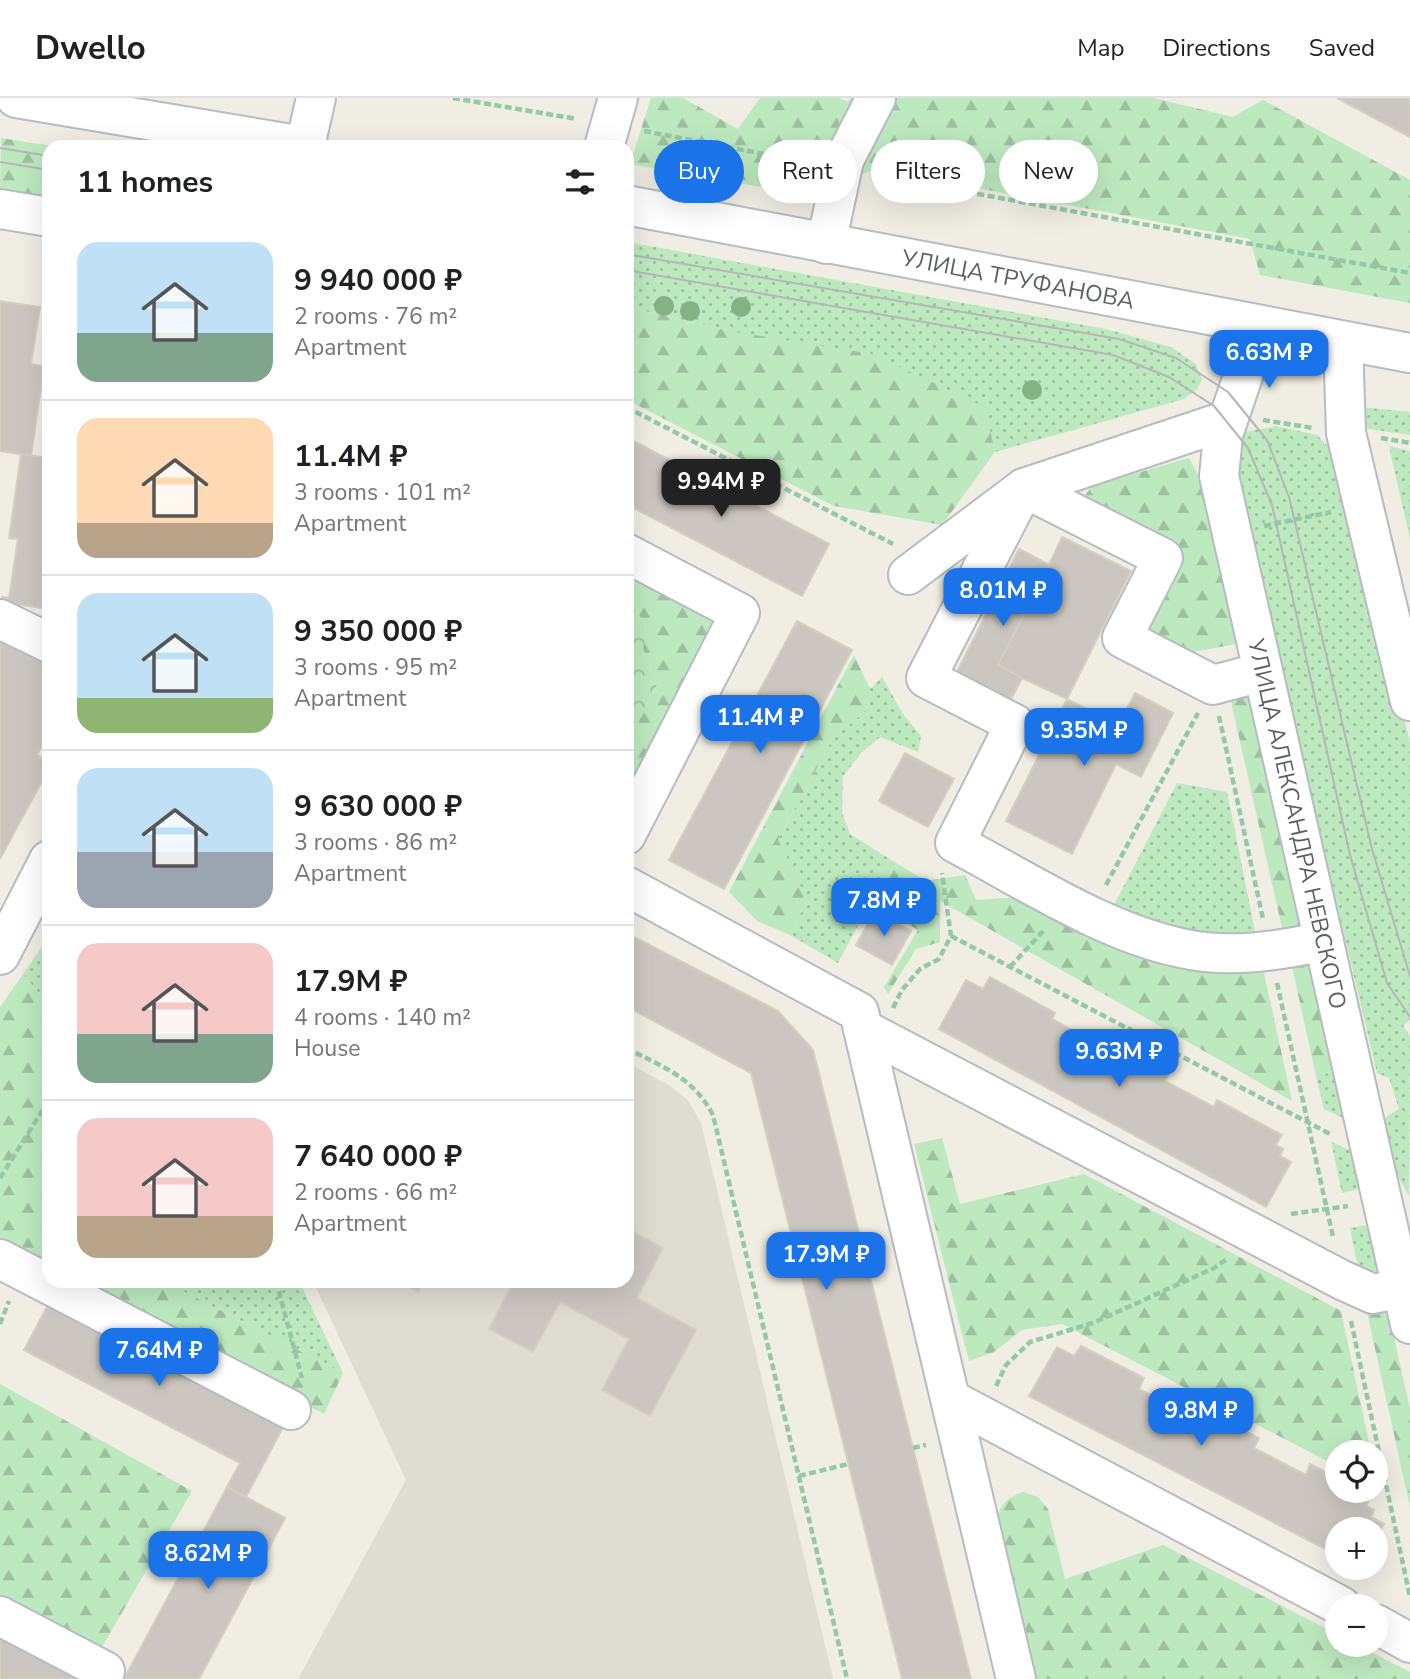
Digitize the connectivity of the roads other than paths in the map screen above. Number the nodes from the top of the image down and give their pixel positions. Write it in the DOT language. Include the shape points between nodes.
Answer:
graph roads {
  1 [pos="16,98"];
  2 [pos="316,98"];
  3 [pos="876,98"];
  4 [pos="265,140"];
  5 [pos="308,140"];
  6 [pos="634,207"];
  7 [pos="0,209"];
  8 [pos="42,215"];
  9 [pos="826,244"];
  10 [pos="1260,326"];
  11 [pos="1343,341"];
  12 [pos="1410,353"];
  13 [pos="1228,420"];
  14 [pos="1024,488"];
  15 [pos="634,557"];
  16 [pos="917,568"];
  17 [pos="1395,585"];
  18 [pos="0,619"];
  19 [pos="42,640"];
  20 [pos="1262,671"];
  21 [pos="1410,701"];
  22 [pos="634,819"];
  23 [pos="42,874"];
  24 [pos="634,890"];
  25 [pos="1324,941"];
  26 [pos="0,955"];
  27 [pos="877,1037"];
  28 [pos="1401,1241"];
  29 [pos="0,1259"];
  30 [pos="42,1281"];
  31 [pos="56,1288"];
  32 [pos="1406,1306"];
  33 [pos="966,1408"];
  34 [pos="290,1410"];
  35 [pos="1325,1597"];
  36 [pos="0,1616"];
  37 [pos="1388,1631"];
  38 [pos="1410,1643"];
  39 [pos="105,1671"];
  40 [pos="1016,1679"];
  1 -- 4 [label="street"];
  2 -- 5 [label="street"];
  3 -- 9 [label="street" via="843,169"];
  6 -- 9 [label="street, УЛИЦА ТРУФАНОВА"];
  7 -- 8 [label="street"];
  9 -- 10 [label="street, УЛИЦА ТРУФАНОВА"];
  10 -- 11 [label="street, УЛИЦА ТРУФАНОВА"];
  10 -- 13 [label="street, УЛИЦА АЛЕКСАНДРА НЕВСКОГО"];
  11 -- 12 [label="street, УЛИЦА ТРУФАНОВА"];
  11 -- 17 [label="street" via="1346,433 1365,516"];
  13 -- 14 [label="street"];
  13 -- 20 [label="street, УЛИЦА АЛЕКСАНДРА НЕВСКОГО" via="1219,476"];
  14 -- 16 [label="street"];
  14 -- 20 [label="street" via="1163,558 1122,638 1213,685"];
  14 -- 25 [label="street" via="926,678 1015,724 955,844 1127,931 1183,949 1270,953"];
  15 -- 22 [label="street" via="740,614"];
  17 -- 21 [label="street"];
  18 -- 19 [label="street"];
  20 -- 25 [label="street, УЛИЦА АЛЕКСАНДРА НЕВСКОГО"];
  23 -- 26 [label="street"];
  24 -- 27 [label="street" via="859,1012"];
  25 -- 28 [label="street, УЛИЦА АЛЕКСАНДРА НЕВСКОГО" via="1382,1198"];
  27 -- 32 [label="street" via="1257,1238"];
  27 -- 33 [label="street"];
  28 -- 32 [label="street, УЛИЦА АЛЕКСАНДРА НЕВСКОГО"];
  29 -- 30 [label="street"];
  31 -- 34 [label="street"];
  33 -- 35 [label="street"];
  33 -- 40 [label="street"];
  36 -- 39 [label="street"];
  37 -- 38 [label="street"];
}
